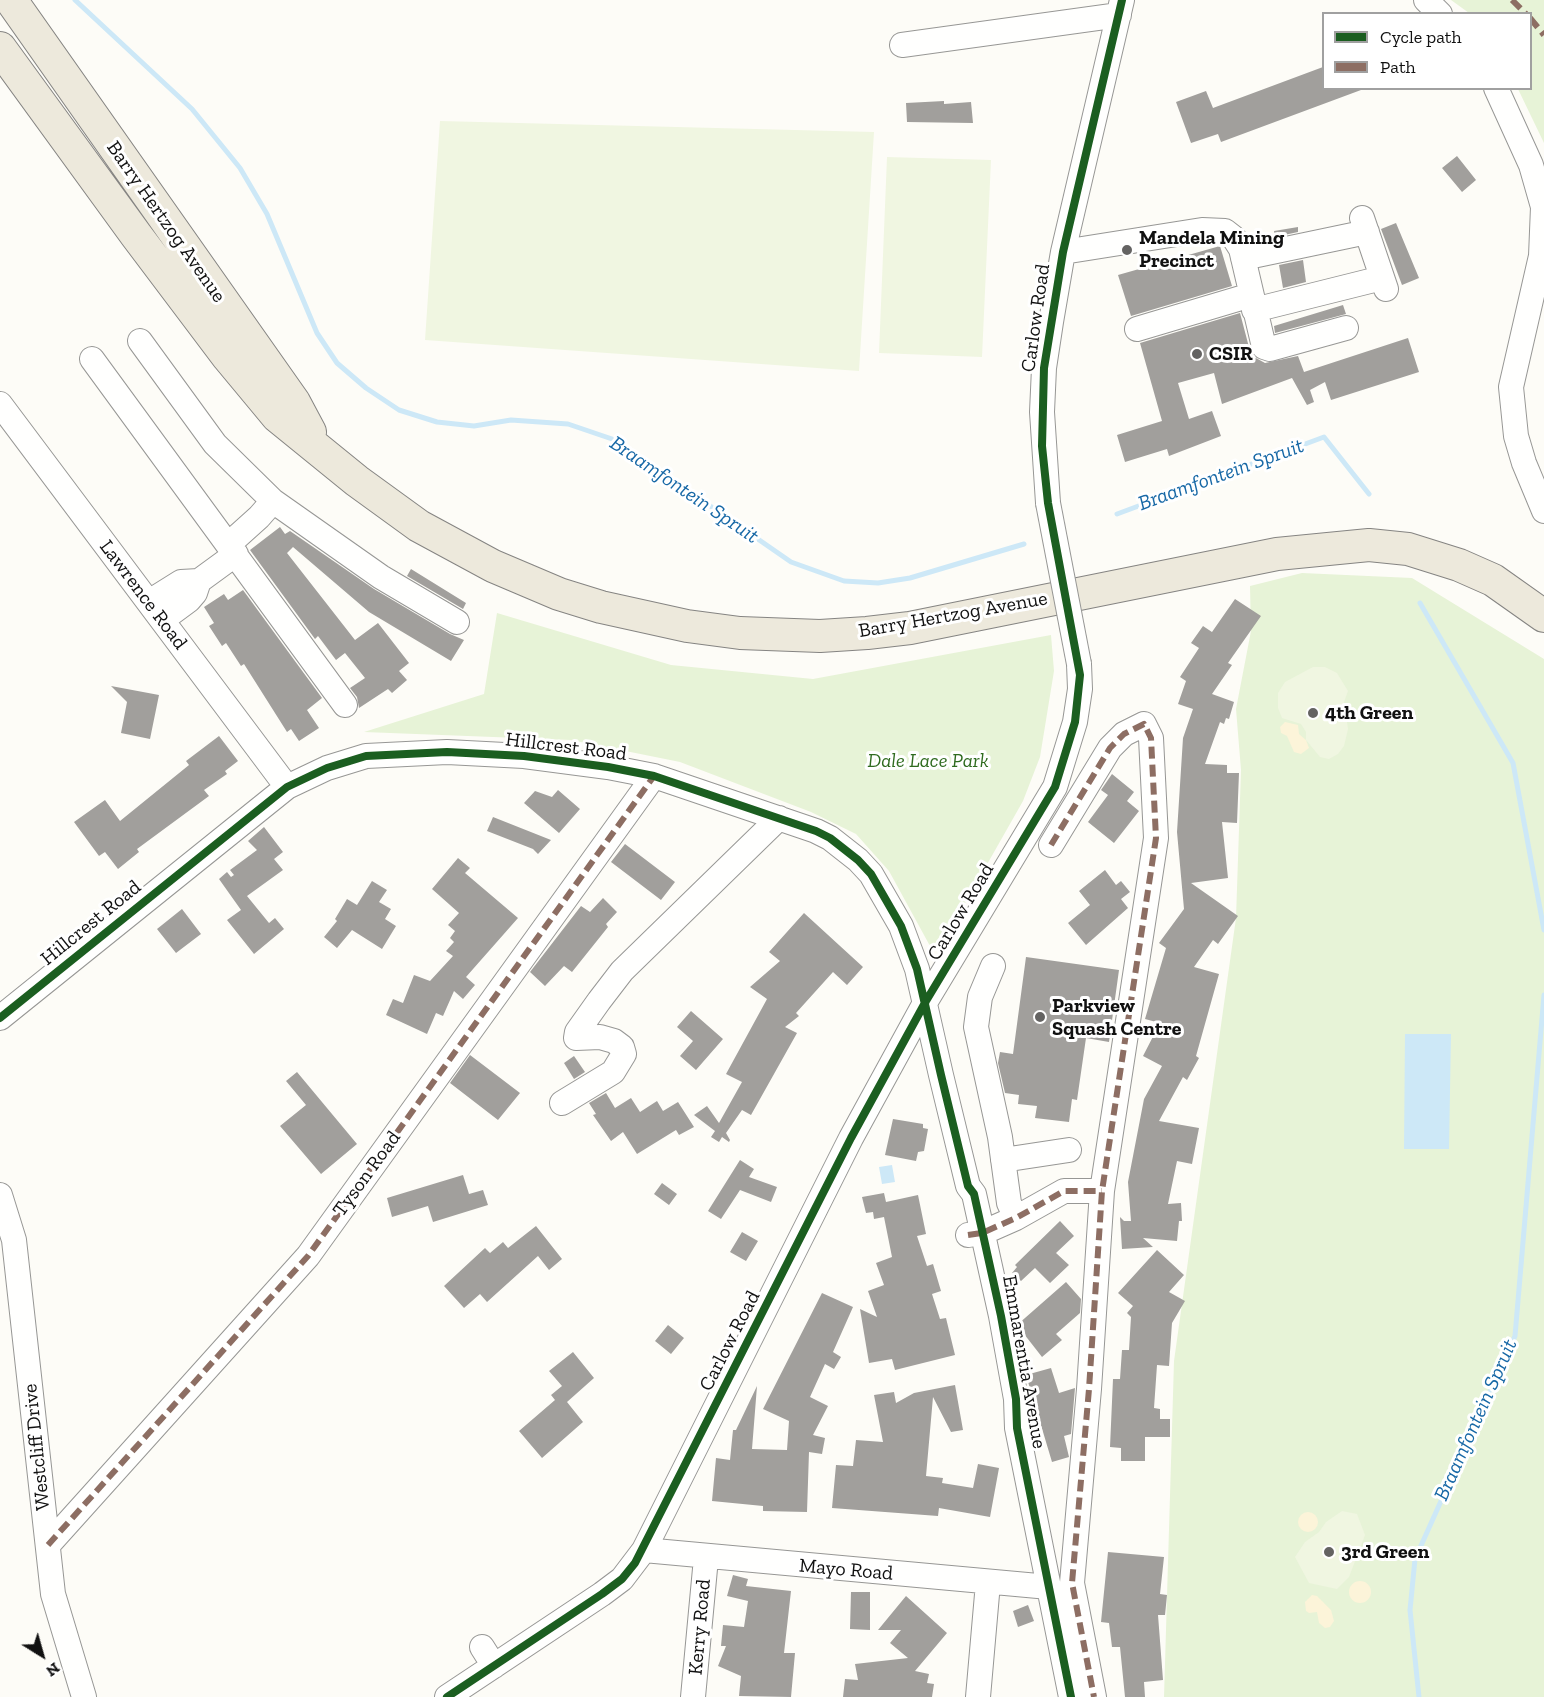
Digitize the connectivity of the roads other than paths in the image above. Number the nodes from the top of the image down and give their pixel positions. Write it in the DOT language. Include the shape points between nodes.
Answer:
graph roads {
  1 [pos="11,0"];
  2 [pos="1426,0"];
  3 [pos="1121,8"];
  4 [pos="1438,12"];
  5 [pos="902,45"];
  6 [pos="0,48"];
  7 [pos="1497,90"];
  8 [pos="1063,252"];
  9 [pos="1243,258"];
  10 [pos="1252,303"];
  11 [pos="1346,328"];
  12 [pos="1137,330"];
  13 [pos="140,341"];
  14 [pos="92,359"];
  15 [pos="0,404"];
  16 [pos="316,447"];
  17 [pos="273,501"];
  18 [pos="1544,511"];
  19 [pos="233,549"];
  20 [pos="155,611"];
  21 [pos="1544,616"];
  22 [pos="458,622"];
  23 [pos="345,705"];
  24 [pos="654,776"];
  25 [pos="287,787"];
  26 [pos="779,818"];
  27 [pos="1051,845"];
  28 [pos="993,966"];
  29 [pos="926,1001"];
  30 [pos="0,1018"];
  31 [pos="562,1103"];
  32 [pos="1069,1150"];
  33 [pos="1003,1160"];
  34 [pos="1102,1191"];
  35 [pos="0,1195"];
  36 [pos="1016,1218"];
  37 [pos="975,1234"];
  38 [pos="48,1545"];
  39 [pos="644,1550"];
  40 [pos="706,1558"];
  41 [pos="988,1583"];
  42 [pos="1049,1587"];
  43 [pos="84,1697"];
  44 [pos="447,1697"];
  45 [pos="693,1697"];
  46 [pos="978,1697"];
  47 [pos="1071,1697"];
  48 [pos="1094,1697"];
  1 -- 16 [label="main road, Barry Hertzog Avenue" via="294,402"];
  2 -- 4 [label="street"];
  3 -- 5 [label="street"];
  3 -- 8 [label="street, Carlow Road"];
  6 -- 16 [label="main road, Barry Hertzog Avenue" via="228,357 277,416"];
  7 -- 18 [label="street" via="1531,165 1543,207 1542,256 1518,351 1512,396 1521,454"];
  8 -- 9 [label="street" via="1213,229 1234,238"];
  8 -- 29 [label="street, Carlow Road, bridge" via="1044,368 1042,446 1048,503 1079,664 1075,722 1055,787"];
  9 -- 10 [label="street"];
  9 -- 10 [label="street" via="1364,225 1384,283"];
  10 -- 11 [label="street" via="1260,340 1270,349"];
  10 -- 12 [label="street"];
  13 -- 17 [label="street" via="215,444"];
  14 -- 19 [label="street"];
  15 -- 20 [label="street, Lawrence Road"];
  16 -- 21 [label="main road, Barry Hertzog Avenue" via="419,526 524,581 601,607 687,626 740,633 820,636 910,628 1277,554 1369,545 1408,549 1459,565 1493,580"];
  17 -- 19 [label="street"];
  17 -- 22 [label="street" via="381,577"];
  19 -- 20 [label="street" via="199,581 189,600"];
  19 -- 23 [label="street"];
  20 -- 25 [label="street, Lawrence Road"];
  24 -- 25 [label="street, Hillcrest Road" via="524,756 395,754 350,760"];
  24 -- 26 [label="street, Hillcrest Road"];
  24 -- 38 [label="street, Tyson Road" via="308,1256"];
  25 -- 30 [label="street, Hillcrest Road"];
  26 -- 29 [label="street, Hillcrest Road" via="830,838 871,874 901,927"];
  26 -- 31 [label="street" via="622,971 599,1000 576,1038 614,1041 624,1054 613,1072"];
  27 -- 34 [label="street" via="1110,748 1124,734 1144,724 1151,738 1156,838"];
  28 -- 33 [label="street" via="980,997 976,1027"];
  29 -- 37 [label="street, Emmarentia Avenue" via="968,1186 974,1194"];
  29 -- 39 [label="street, Carlow Road" via="846,1148"];
  32 -- 33 [label="street"];
  33 -- 36 [label="street" via="1009,1203"];
  34 -- 36 [label="street" via="1064,1191"];
  34 -- 48 [label="street" via="1072,1583"];
  35 -- 38 [label="street, Westcliff Drive" via="14,1240"];
  36 -- 37 [label="street"];
  37 -- 42 [label="street, Emmarentia Avenue" via="1016,1399 1017,1428"];
  38 -- 43 [label="street, Westcliff Drive" via="53,1594"];
  39 -- 40 [label="street, Mayo Road"];
  39 -- 44 [label="street, Carlow Road" via="622,1579 602,1594 488,1656"];
  40 -- 41 [label="street, Mayo Road"];
  40 -- 45 [label="street, Kerry Road"];
  41 -- 42 [label="street, Mayo Road"];
  41 -- 46 [label="street"];
  42 -- 47 [label="street, Emmarentia Avenue"];
}
